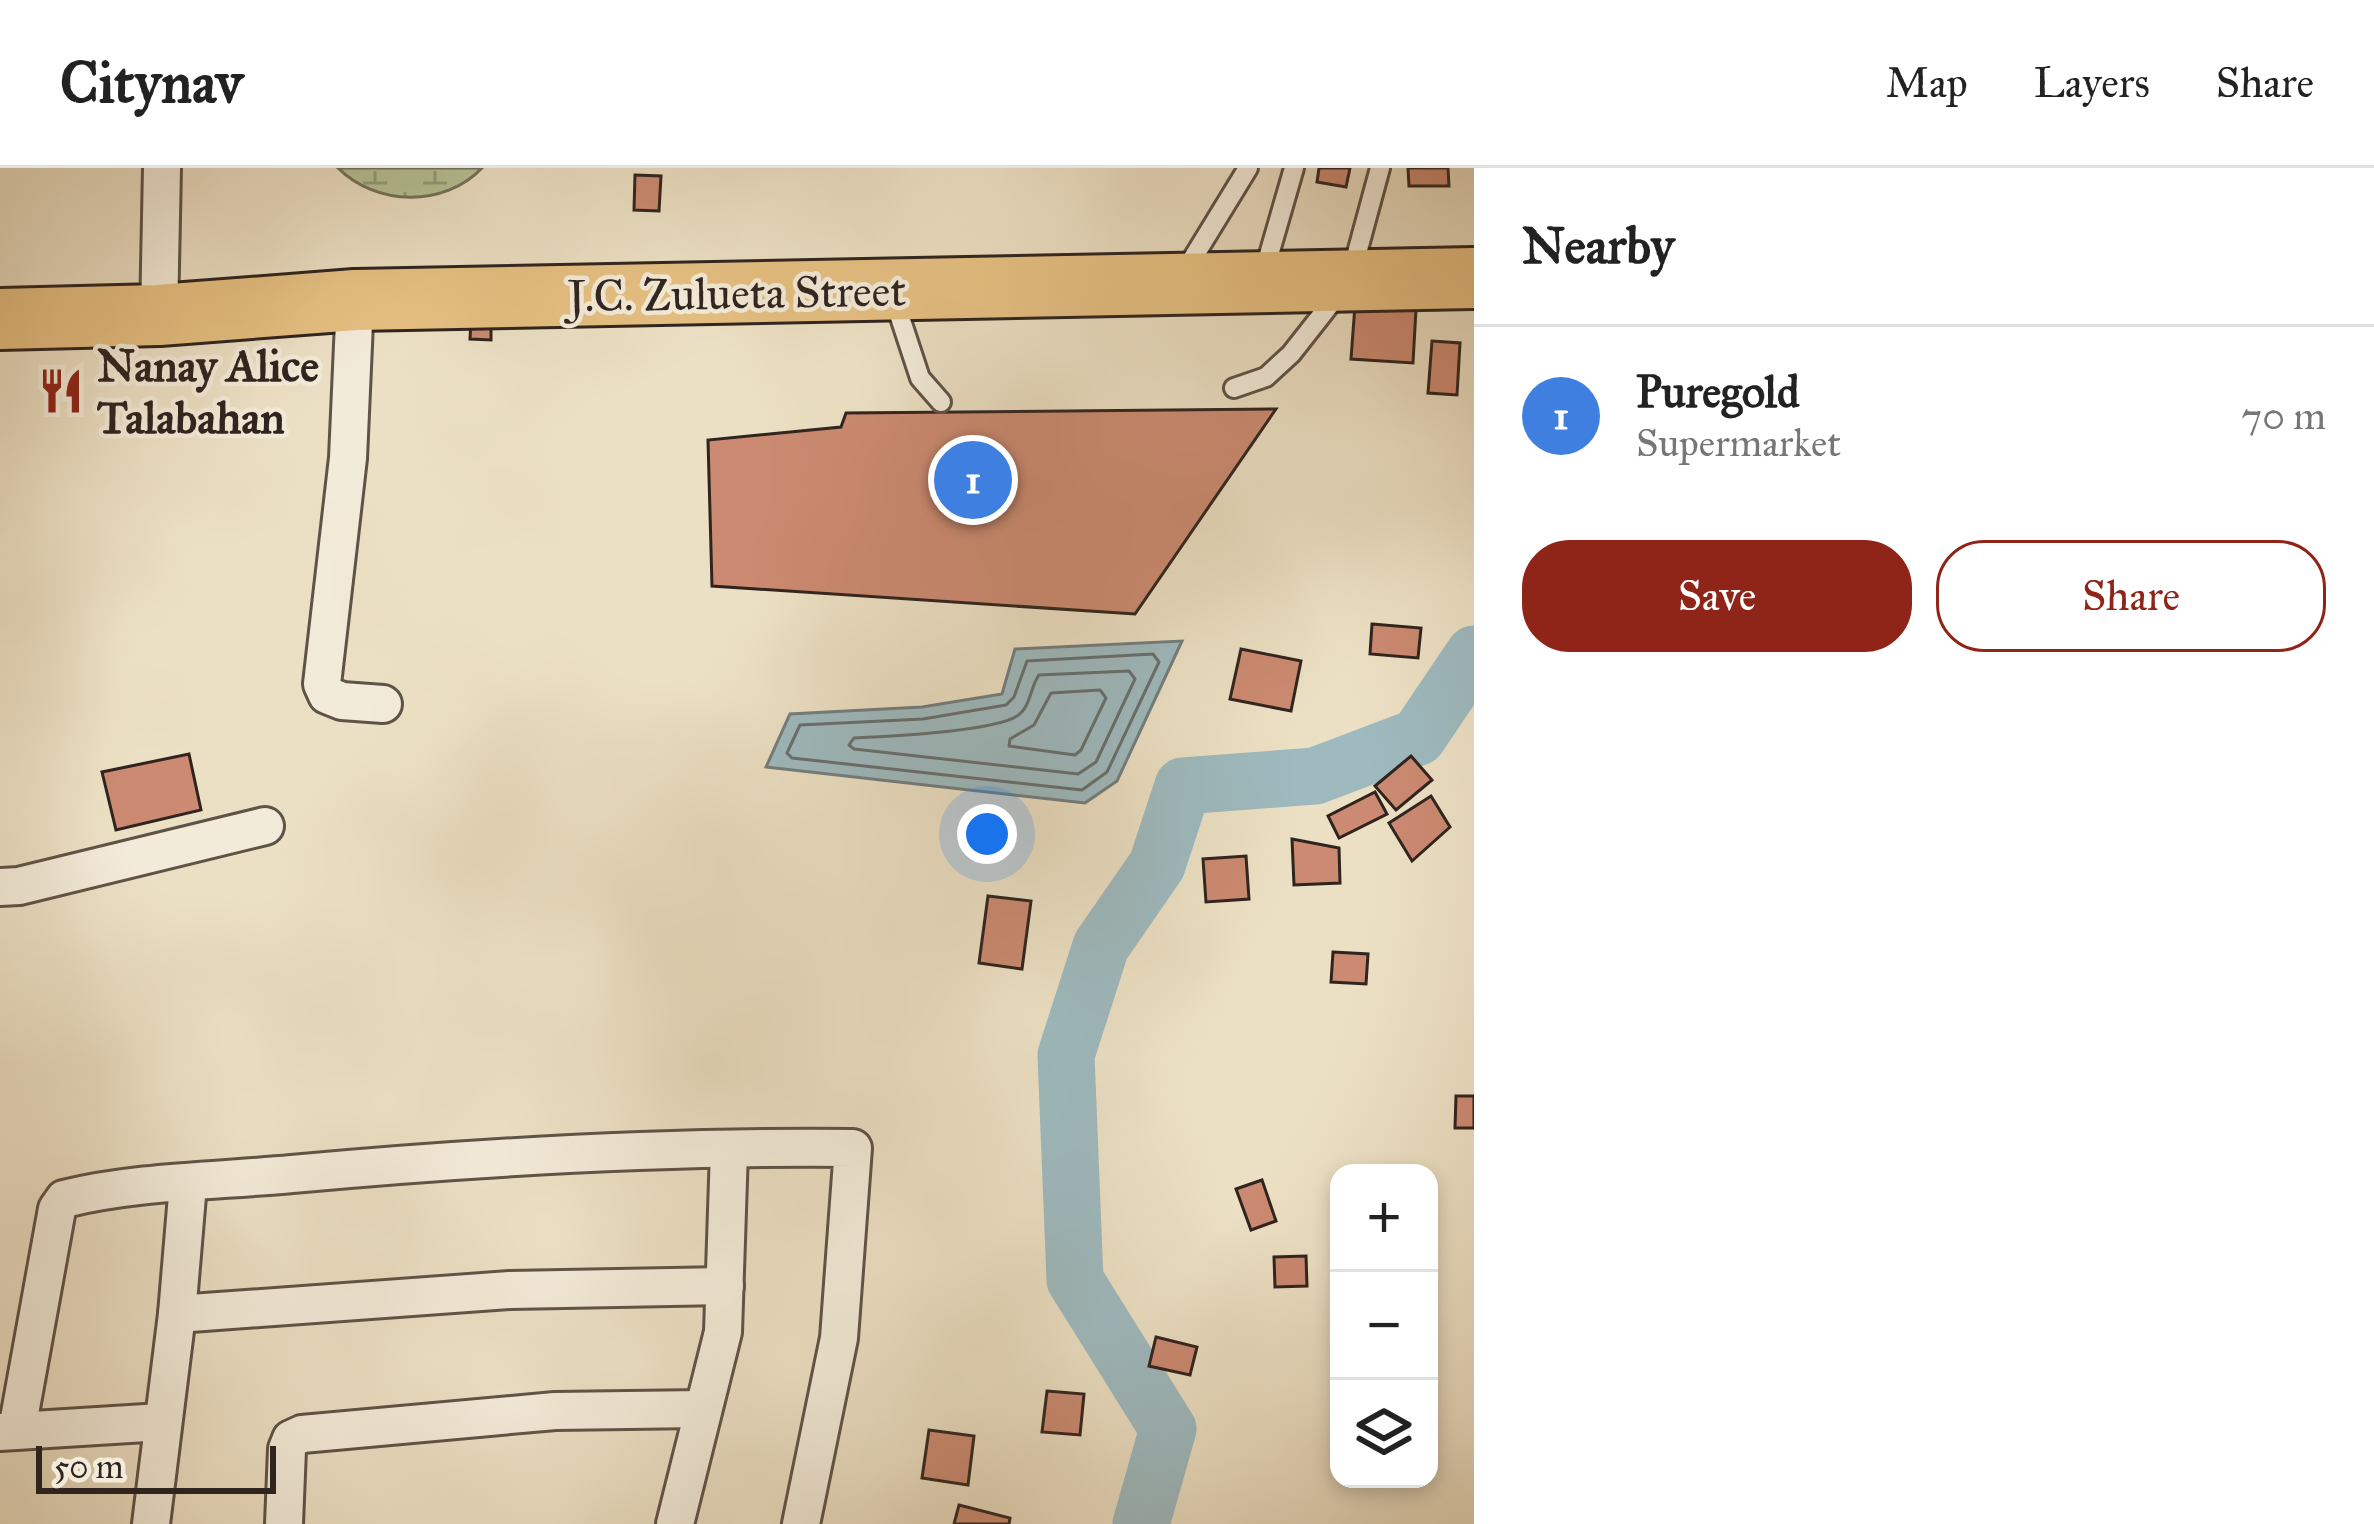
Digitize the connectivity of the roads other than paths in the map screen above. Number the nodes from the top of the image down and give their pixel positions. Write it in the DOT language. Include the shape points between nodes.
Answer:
graph roads {
  1 [pos="162,168"];
  2 [pos="1248,168"];
  3 [pos="1294,168"];
  4 [pos="1380,168"];
  5 [pos="1474,278"];
  6 [pos="1350,279"];
  7 [pos="1261,283"];
  8 [pos="1176,285"];
  9 [pos="891,290"];
  10 [pos="355,300"];
  11 [pos="159,315"];
  12 [pos="0,319"];
  13 [pos="1234,388"];
  14 [pos="941,402"];
  15 [pos="383,704"];
  16 [pos="265,826"];
  17 [pos="0,887"];
  18 [pos="729,1150"];
  19 [pos="188,1184"];
  20 [pos="725,1286"];
  21 [pos="177,1314"];
  22 [pos="702,1409"];
  23 [pos="162,1422"];
  24 [pos="9,1431"];
  25 [pos="151,1524"];
  26 [pos="284,1524"];
  27 [pos="675,1524"];
  28 [pos="801,1524"];
  1 -- 11 [label="street"];
  2 -- 8 [label="lane"];
  3 -- 7 [label="lane"];
  4 -- 6 [label="lane"];
  5 -- 6 [label="main road, J.C. Zulueta Street"];
  6 -- 7 [label="main road, J.C. Zulueta Street"];
  6 -- 13 [label="lane" via="1291,354 1266,377"];
  7 -- 8 [label="main road, J.C. Zulueta Street"];
  8 -- 9 [label="main road, J.C. Zulueta Street"];
  9 -- 10 [label="main road, J.C. Zulueta Street"];
  9 -- 14 [label="lane" via="920,378"];
  10 -- 11 [label="main road, J.C. Zulueta Street"];
  10 -- 15 [label="street" via="348,458 322,685 342,701"];
  11 -- 12 [label="main road, J.C. Zulueta Street"];
  16 -- 17 [label="street"];
  18 -- 19 [label="street" via="439,1161"];
  18 -- 20 [label="street"];
  18 -- 28 [label="street" via="853,1148 839,1338"];
  19 -- 21 [label="street"];
  19 -- 24 [label="street" via="64,1199"];
  20 -- 21 [label="street" via="510,1290"];
  20 -- 22 [label="street" via="723,1332"];
  21 -- 23 [label="street"];
  22 -- 26 [label="street" via="555,1411 302,1434 287,1449"];
  22 -- 27 [label="street"];
  23 -- 24 [label="street"];
  23 -- 25 [label="street"];
}
